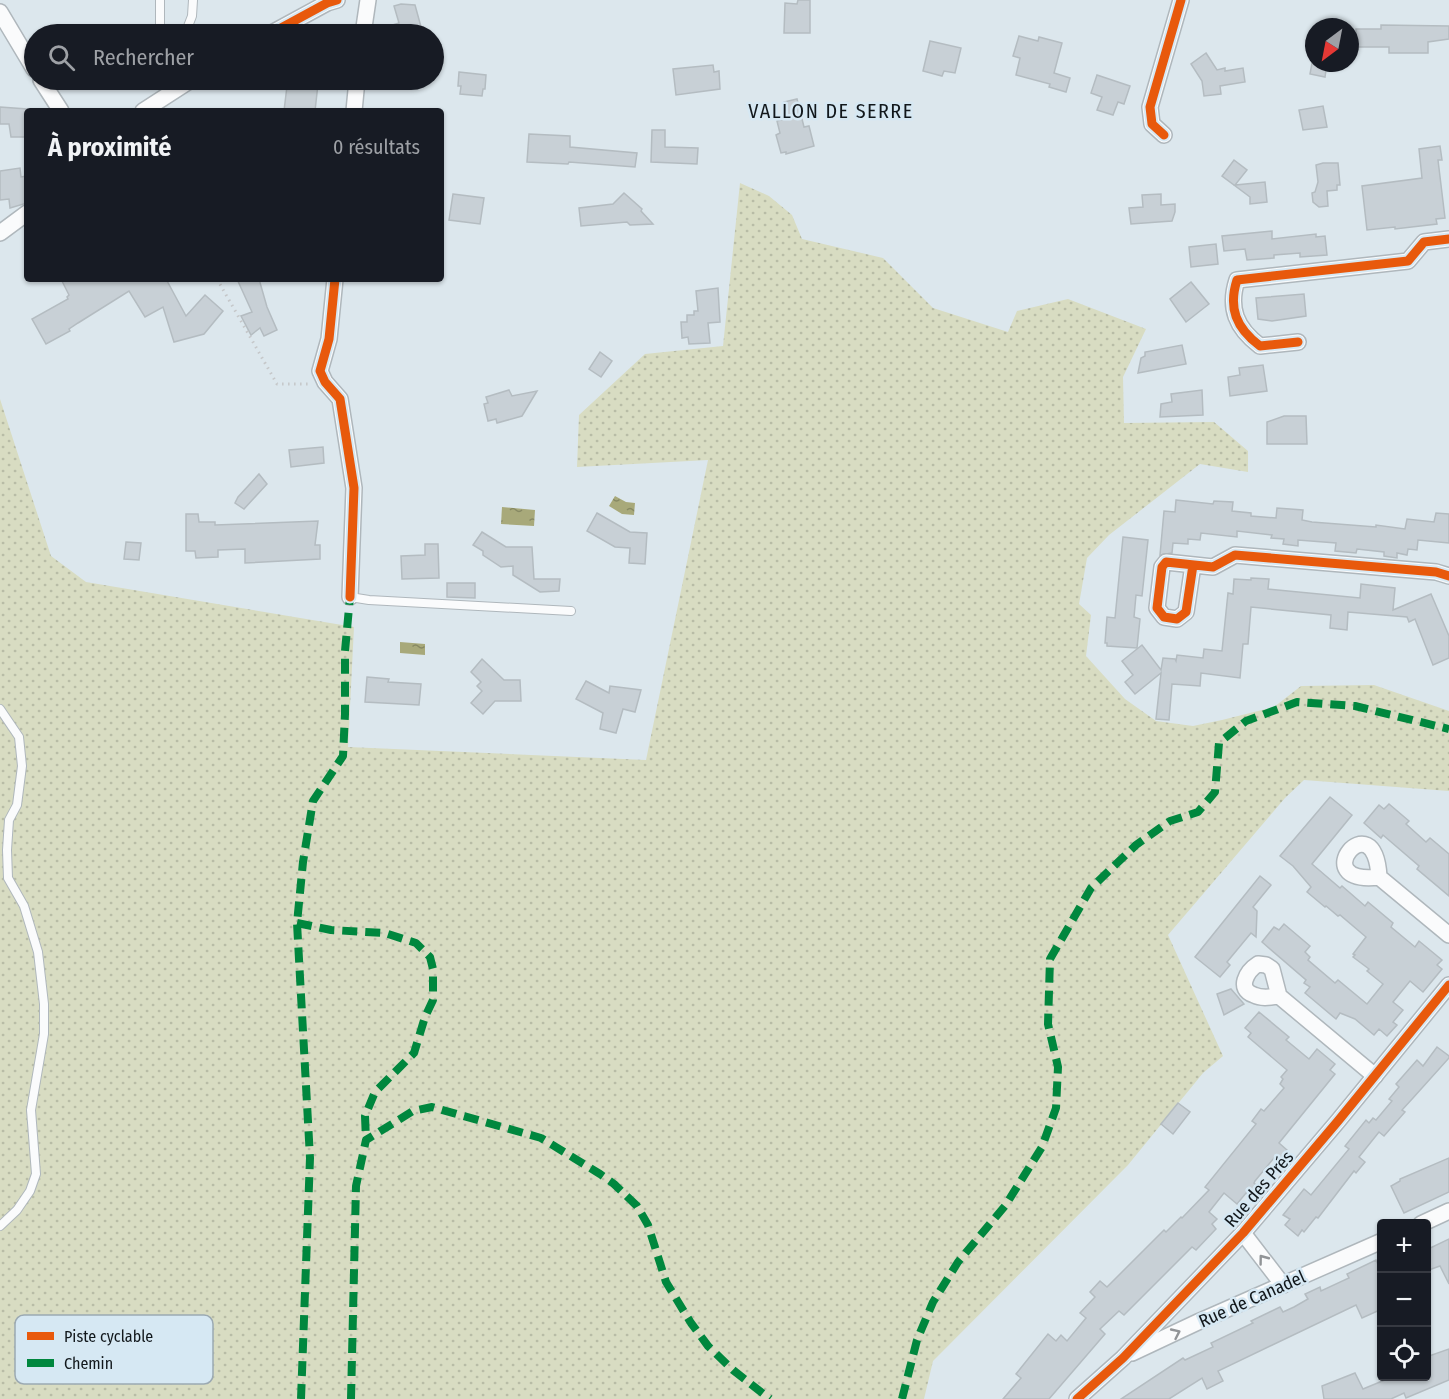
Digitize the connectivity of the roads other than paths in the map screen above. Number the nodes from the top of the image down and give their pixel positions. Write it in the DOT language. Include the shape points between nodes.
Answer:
graph roads {
  1 [pos="160,0"];
  2 [pos="193,0"];
  3 [pos="337,0"];
  4 [pos="368,0"];
  5 [pos="1181,0"];
  6 [pos="0,12"];
  7 [pos="160,24"];
  8 [pos="189,24"];
  9 [pos="290,24"];
  10 [pos="364,24"];
  11 [pos="24,52"];
  12 [pos="47,90"];
  13 [pos="163,90"];
  14 [pos="356,90"];
  15 [pos="58,108"];
  16 [pos="146,108"];
  17 [pos="354,108"];
  18 [pos="1164,135"];
  19 [pos="24,215"];
  20 [pos="0,234"];
  21 [pos="1449,239"];
  22 [pos="335,282"];
  23 [pos="1298,342"];
  24 [pos="1193,565"];
  25 [pos="1449,576"];
  26 [pos="350,597"];
  27 [pos="571,611"];
  28 [pos="0,710"];
  29 [pos="1379,878"];
  30 [pos="1449,935"];
  31 [pos="1449,985"];
  32 [pos="1280,996"];
  33 [pos="1375,1076"];
  34 [pos="1449,1211"];
  35 [pos="1431,1219"];
  36 [pos="0,1226"];
  37 [pos="1243,1233"];
  38 [pos="1377,1243"];
  39 [pos="1283,1285"];
  40 [pos="1123,1358"];
  41 [pos="1077,1399"];
  1 -- 7 [label="lane"];
  2 -- 8 [label="lane"];
  3 -- 9 [label="street"];
  4 -- 10 [label="street"];
  5 -- 18 [label="street" via="1150,107 1152,124"];
  6 -- 11 [label="street"];
  12 -- 15 [label="street"];
  13 -- 16 [label="street"];
  14 -- 17 [label="street"];
  19 -- 20 [label="street"];
  21 -- 23 [label="street" via="1424,242 1408,261 1237,280 1233,294 1236,321 1249,338 1260,346"];
  22 -- 26 [label="street" via="329,339 320,371 340,399 354,488"];
  24 -- 25 [label="street" via="1213,567 1235,555"];
  26 -- 27 [label="lane"];
  28 -- 36 [label="lane" via="19,737 22,766 17,805 9,820 8,878 24,906 38,952 44,1034 32,1110 36,1174 17,1210"];
  29 -- 30 [label="street"];
  31 -- 33 [label="street, Rue des Prés"];
  32 -- 33 [label="street"];
  33 -- 37 [label="street, Rue des Prés"];
  34 -- 35 [label="street"];
  39 -- 37 [label="street, one-way"];
  37 -- 40 [label="street, Rue des Prés"];
  38 -- 39 [label="street, Rue de Canadel"];
  40 -- 39 [label="street, Rue de Canadel, one-way"];
  40 -- 41 [label="street, Rue des Prés"];
}
